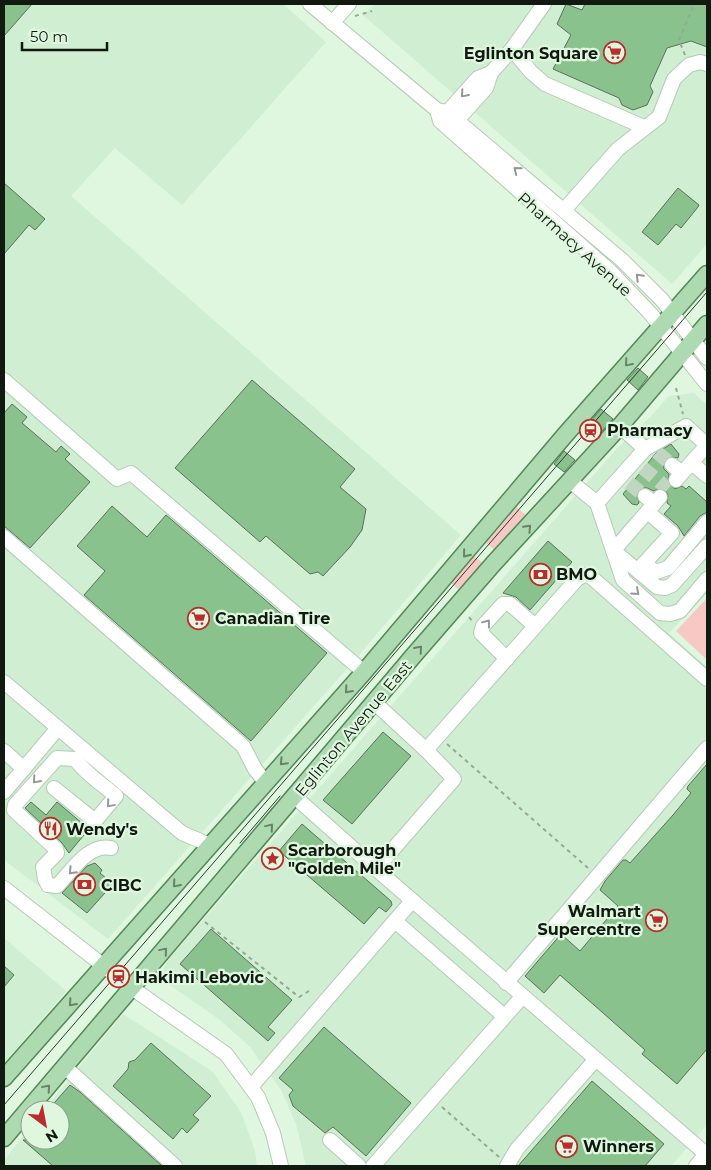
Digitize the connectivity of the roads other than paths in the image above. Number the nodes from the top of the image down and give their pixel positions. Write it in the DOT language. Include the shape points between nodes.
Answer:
graph roads {
  1 [pos="310,4"];
  2 [pos="544,4"];
  3 [pos="351,10"];
  4 [pos="332,23"];
  5 [pos="512,49"];
  6 [pos="707,64"];
  7 [pos="446,119"];
  8 [pos="644,127"];
  9 [pos="565,209"];
  10 [pos="707,274"];
  11 [pos="672,313"];
  12 [pos="707,324"];
  13 [pos="660,326"];
  14 [pos="694,340"];
  15 [pos="682,355"];
  16 [pos="707,358"];
  17 [pos="4,380"];
  18 [pos="707,384"];
  19 [pos="620,426"];
  20 [pos="650,449"];
  21 [pos="707,476"];
  22 [pos="570,481"];
  23 [pos="597,503"];
  24 [pos="707,522"];
  25 [pos="4,537"];
  26 [pos="707,542"];
  27 [pos="707,546"];
  28 [pos="614,550"];
  29 [pos="694,561"];
  30 [pos="638,570"];
  31 [pos="707,572"];
  32 [pos="707,579"];
  33 [pos="651,582"];
  34 [pos="535,626"];
  35 [pos="507,659"];
  36 [pos="364,672"];
  37 [pos="707,680"];
  38 [pos="4,682"];
  39 [pos="374,702"];
  40 [pos="58,728"];
  41 [pos="707,748"];
  42 [pos="426,750"];
  43 [pos="4,752"];
  44 [pos="24,769"];
  45 [pos="265,782"];
  46 [pos="54,788"];
  47 [pos="4,792"];
  48 [pos="294,797"];
  49 [pos="210,845"];
  50 [pos="111,848"];
  51 [pos="376,869"];
  52 [pos="4,888"];
  53 [pos="412,901"];
  54 [pos="395,922"];
  55 [pos="104,966"];
  56 [pos="506,983"];
  57 [pos="132,988"];
  58 [pos="522,997"];
  59 [pos="504,1016"];
  60 [pos="596,1059"];
  61 [pos="65,1067"];
  62 [pos="4,1078"];
  63 [pos="251,1087"];
  64 [pos="4,1138"];
  65 [pos="330,1140"];
  66 [pos="707,1153"];
  67 [pos="507,1165"];
  68 [pos="175,1166"];
  69 [pos="281,1166"];
  70 [pos="359,1166"];
  71 [pos="373,1166"];
  72 [pos="696,1166"];
  1 -- 4 [label="street, Pharmacy Avenue"];
  2 -- 5 [label="street"];
  3 -- 4 [label="street"];
  4 -- 7 [label="street, Pharmacy Avenue"];
  5 -- 7 [label="street" via="490,73 486,88"];
  5 -- 8 [label="street" via="545,84"];
  6 -- 8 [label="street" via="689,65 674,79 659,117"];
  9 -- 7 [label="street, Pharmacy Avenue, one-way"];
  7 -- 13 [label="street, Pharmacy Avenue" via="610,271"];
  8 -- 9 [label="street" via="618,149"];
  11 -- 9 [label="street, Pharmacy Avenue, one-way" via="622,260"];
  10 -- 11 [label="main road, Eglinton Avenue East"];
  11 -- 13 [label="main road, Eglinton Avenue East"];
  11 -- 14 [label="street, Pharmacy Avenue"];
  12 -- 14 [label="main road, Eglinton Avenue East"];
  13 -- 15 [label="street, Pharmacy Avenue"];
  13 -- 36 [label="main road, Eglinton Avenue East, one-way"];
  14 -- 15 [label="main road, Eglinton Avenue East"];
  14 -- 16 [label="street, Pharmacy Avenue"];
  15 -- 18 [label="street, Pharmacy Avenue"];
  15 -- 19 [label="main road, Eglinton Avenue East"];
  17 -- 36 [label="street" via="117,480 131,473"];
  19 -- 20 [label="street"];
  19 -- 22 [label="main road, Eglinton Avenue East"];
  20 -- 21 [label="street" via="686,426 707,445 681,470"];
  20 -- 23 [label="street" via="625,480"];
  22 -- 23 [label="street"];
  39 -- 22 [label="main road, Eglinton Avenue East, one-way"];
  23 -- 28 [label="street"];
  24 -- 30 [label="street" via="668,568 656,572 649,567"];
  25 -- 45 [label="street" via="243,746"];
  26 -- 33 [label="street" via="694,547 669,576"];
  27 -- 29 [label="street"];
  28 -- 30 [label="street"];
  28 -- 30 [label="street" via="652,502 672,533"];
  28 -- 32 [label="street, one-way" via="623,580 660,613 680,610"];
  29 -- 31 [label="street"];
  29 -- 33 [label="street" via="672,585 657,587"];
  30 -- 33 [label="street"];
  34 -- 35 [label="street"];
  35 -- 34 [label="street, one-way" via="484,638 481,633 483,626 503,604 510,604"];
  34 -- 37 [label="street" via="577,580 584,575 590,576"];
  35 -- 42 [label="street"];
  36 -- 45 [label="main road, Eglinton Avenue East, one-way"];
  38 -- 40 [label="street"];
  39 -- 42 [label="street"];
  39 -- 48 [label="main road, Eglinton Avenue East"];
  40 -- 44 [label="street"];
  40 -- 49 [label="street" via="182,833"];
  41 -- 56 [label="street"];
  42 -- 51 [label="street" via="454,778"];
  43 -- 44 [label="street"];
  44 -- 47 [label="street"];
  45 -- 49 [label="main road, Eglinton Avenue East"];
  50 -- 46 [label="street, one-way" via="101,846 92,850 54,888 48,885 43,867 57,853 56,849 14,810 15,805 57,758 75,759 84,771 116,796 95,821"];
  48 -- 51 [label="street"];
  57 -- 48 [label="main road, Eglinton Avenue East, one-way"];
  49 -- 55 [label="main road, Eglinton Avenue East, one-way"];
  51 -- 53 [label="street"];
  52 -- 55 [label="street"];
  53 -- 54 [label="street"];
  53 -- 56 [label="street"];
  54 -- 59 [label="street"];
  54 -- 63 [label="street"];
  55 -- 57 [label="street"];
  55 -- 62 [label="main road, Eglinton Avenue East, one-way"];
  56 -- 58 [label="street"];
  57 -- 61 [label="main road, Eglinton Avenue East"];
  57 -- 63 [label="street" via="226,1054"];
  58 -- 59 [label="street"];
  58 -- 60 [label="street"];
  59 -- 71 [label="street"];
  60 -- 66 [label="street"];
  60 -- 67 [label="street"];
  64 -- 61 [label="main road, Eglinton Avenue East, one-way"];
  61 -- 68 [label="street"];
  63 -- 69 [label="street" via="273,1133"];
  65 -- 70 [label="street"];
  66 -- 72 [label="street"];
}
